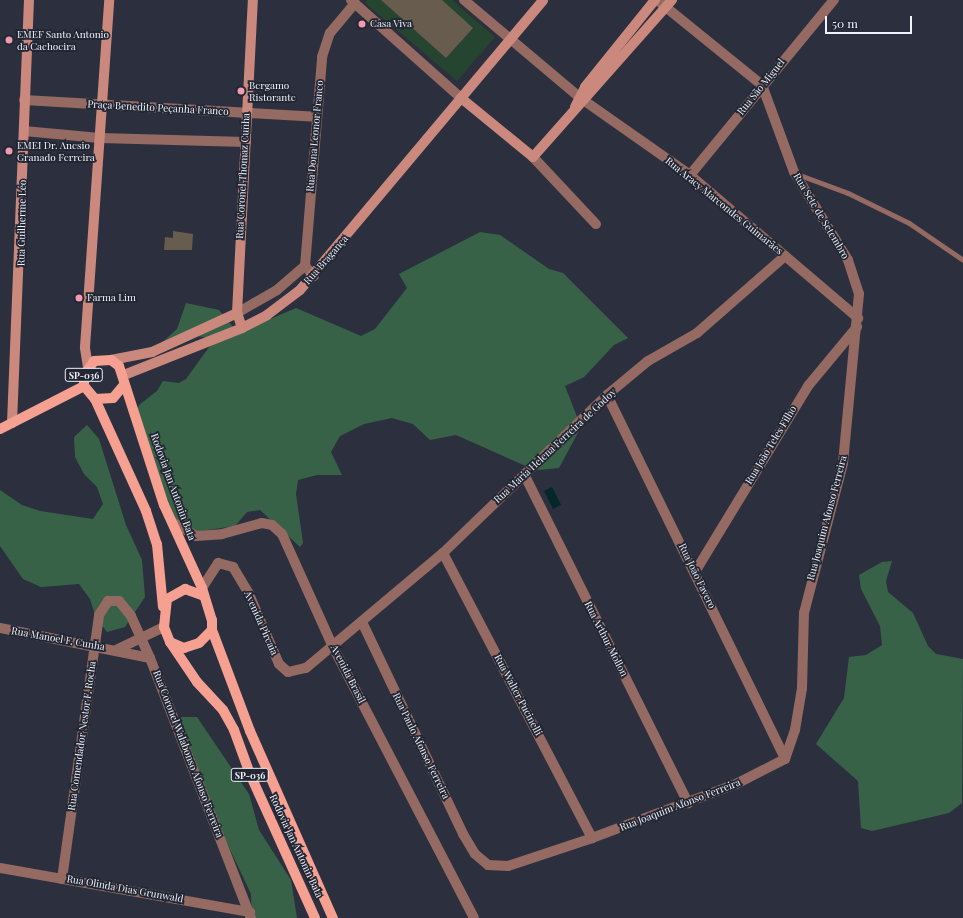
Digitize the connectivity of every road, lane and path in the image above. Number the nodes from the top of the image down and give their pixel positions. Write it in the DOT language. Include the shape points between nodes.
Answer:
graph roads {
  1 [pos="29,0"];
  2 [pos="109,0"];
  3 [pos="253,0"];
  4 [pos="464,0"];
  5 [pos="543,0"];
  6 [pos="656,0"];
  7 [pos="834,0"];
  8 [pos="353,2"];
  9 [pos="669,4"];
  10 [pos="511,40"];
  11 [pos="762,86"];
  12 [pos="461,98"];
  13 [pos="582,99"];
  14 [pos="24,100"];
  15 [pos="102,106"];
  16 [pos="246,112"];
  17 [pos="316,117"];
  18 [pos="24,131"];
  19 [pos="100,138"];
  20 [pos="246,142"];
  21 [pos="533,157"];
  22 [pos="794,172"];
  23 [pos="690,175"];
  24 [pos="596,224"];
  25 [pos="785,256"];
  26 [pos="963,260"];
  27 [pos="305,266"];
  28 [pos="314,276"];
  29 [pos="237,314"];
  30 [pos="858,322"];
  31 [pos="242,328"];
  32 [pos="111,360"];
  33 [pos="88,367"];
  34 [pos="124,380"];
  35 [pos="84,386"];
  36 [pos="607,395"];
  37 [pos="96,399"];
  38 [pos="12,423"];
  39 [pos="0,428"];
  40 [pos="524,474"];
  41 [pos="172,522"];
  42 [pos="443,553"];
  43 [pos="695,572"];
  44 [pos="203,592"];
  45 [pos="113,599"];
  46 [pos="163,611"];
  47 [pos="362,622"];
  48 [pos="164,627"];
  49 [pos="0,628"];
  50 [pos="212,630"];
  51 [pos="140,637"];
  52 [pos="170,642"];
  53 [pos="96,646"];
  54 [pos="333,647"];
  55 [pos="116,650"];
  56 [pos="150,658"];
  57 [pos="785,759"];
  58 [pos="688,803"];
  59 [pos="592,838"];
  60 [pos="488,865"];
  61 [pos="0,868"];
  62 [pos="62,878"];
  63 [pos="250,915"];
  64 [pos="315,918"];
  65 [pos="333,918"];
  66 [pos="474,918"];
  1 -- 14 [label="street, Rua Guilherme Léo"];
  2 -- 15 [label="street"];
  3 -- 16 [label="street, Rua Coronel Thomaz Cunha"];
  4 -- 10 [label="street, Rua Aracy Marcondes Guimarães"];
  5 -- 10 [label="street, Rua Bragança"];
  6 -- 9 [label="street"];
  6 -- 13 [label="street"];
  7 -- 11 [label="street, Rua São Miguel"];
  8 -- 12 [label="street"];
  8 -- 17 [label="street, Rua Dona Leonor Franco" via="325,43"];
  9 -- 11 [label="street"];
  9 -- 13 [label="street"];
  10 -- 12 [label="street, Rua Bragança"];
  10 -- 13 [label="street, Rua Aracy Marcondes Guimarães"];
  11 -- 22 [label="street, Rua Sete de Setembro"];
  11 -- 23 [label="street, Rua São Miguel"];
  12 -- 21 [label="street"];
  12 -- 28 [label="street, Rua Bragança"];
  13 -- 21 [label="street"];
  13 -- 23 [label="street, Rua Aracy Marcondes Guimarães"];
  14 -- 15 [label="street, Praça Benedito Peçanha Franco"];
  14 -- 18 [label="street, Rua Guilherme Léo"];
  15 -- 16 [label="street, Praça Benedito Peçanha Franco"];
  15 -- 19 [label="street"];
  16 -- 17 [label="street, Praça Benedito Peçanha Franco"];
  16 -- 20 [label="street, Rua Coronel Thomaz Cunha"];
  17 -- 27 [label="street, Rua Dona Leonor Franco"];
  18 -- 19 [label="street"];
  18 -- 38 [label="street, Rua Guilherme Léo"];
  19 -- 20 [label="street"];
  19 -- 33 [label="street" via="85,347"];
  20 -- 29 [label="street, Rua Coronel Thomaz Cunha"];
  21 -- 24 [label="street"];
  22 -- 26 [label="lane" via="848,193 909,223"];
  22 -- 30 [label="street, Rua Sete de Setembro" via="855,274"];
  23 -- 25 [label="street, Rua Aracy Marcondes Guimarães"];
  25 -- 30 [label="street, Rua Aracy Marcondes Guimarães"];
  25 -- 36 [label="street, Rua Maria Helena Ferreira de Godoy" via="697,333 648,361"];
  27 -- 28 [label="street"];
  27 -- 29 [label="street, Rua Bragança" via="277,290"];
  28 -- 31 [label="street, Rua Bragança" via="282,304"];
  29 -- 31 [label="street, Rua Coronel Thomaz Cunha"];
  29 -- 32 [label="street, Rua Bragança" via="152,352"];
  30 -- 43 [label="street, Rua João Teles Filho" via="808,386"];
  30 -- 57 [label="street, Rua Joaquim Afonso Ferreira" via="843,463 804,613 802,688 795,730"];
  31 -- 34 [label="street, Rua Bragança"];
  32 -- 33 [label="main road, SP-036" via="98,360"];
  32 -- 34 [label="main road, SP-036"];
  33 -- 35 [label="main road, SP-036"];
  34 -- 37 [label="main road" via="113,398"];
  34 -- 41 [label="main road, Rodovia Jan Antonin Bata / SP-036"];
  35 -- 37 [label="main road, SP-036"];
  35 -- 38 [label="main road, SP-036"];
  36 -- 40 [label="street, Rua Maria Helena Ferreira de Godoy"];
  36 -- 43 [label="street, Rua João Favero"];
  37 -- 46 [label="main road, SP-036" via="146,511 157,544"];
  38 -- 39 [label="main road"];
  40 -- 42 [label="street, Rua Maria Helena Ferreira de Godoy"];
  40 -- 58 [label="street, Rua Arthur Mollon"];
  41 -- 44 [label="main road, Rodovia Jan Antonin Bata / SP-036"];
  41 -- 54 [label="street, Avenida Brasil" via="189,533 203,537 248,525 272,525 293,553"];
  42 -- 47 [label="street, Rua Maria Helena Ferreira de Godoy"];
  42 -- 59 [label="street, Rua Walter Pucinelli"];
  43 -- 57 [label="street, Rua João Favero"];
  44 -- 46 [label="main road" via="179,590 168,600"];
  44 -- 50 [label="main road, SP-036"];
  44 -- 54 [label="street, Avenida Pircaia" via="218,563 233,567 249,594 279,664 288,672 306,668"];
  45 -- 51 [label="street, Rua Coronel Walabonso Afonso Ferreira" via="123,604"];
  45 -- 53 [label="street, Rua Comendador Nestor F. Rocha" via="100,610"];
  46 -- 48 [label="main road, SP-036"];
  47 -- 54 [label="street, Rua Maria Helena Ferreira de Godoy"];
  47 -- 60 [label="street, Rua Paulo Afonso Ferreira" via="463,834 475,854"];
  48 -- 51 [label="street, Rua Manoel F. Cunha"];
  48 -- 52 [label="main road, SP-036"];
  49 -- 53 [label="street, Rua Manoel F. Cunha"];
  50 -- 52 [label="main road" via="192,647"];
  50 -- 65 [label="main road, Rodovia Jan Antonin Bata / SP-036" via="250,731"];
  51 -- 55 [label="street, Rua Manoel F. Cunha"];
  51 -- 56 [label="street, Rua Coronel Walabonso Afonso Ferreira"];
  52 -- 64 [label="main road, Rodovia Jan Antonin Bata / SP-036" via="196,682 223,710 234,730 250,774"];
  53 -- 55 [label="street, Rua Manoel F. Cunha"];
  53 -- 62 [label="street, Rua Comendador Nestor F. Rocha"];
  54 -- 66 [label="street, Avenida Brasil"];
  55 -- 56 [label="street, Rua Manoel F. Cunha"];
  56 -- 63 [label="street, Rua Coronel Walabonso Afonso Ferreira"];
  57 -- 58 [label="street, Rua Joaquim Afonso Ferreira" via="736,784"];
  58 -- 59 [label="street, Rua Joaquim Afonso Ferreira"];
  59 -- 60 [label="street, Rua Joaquim Afonso Ferreira" via="508,866"];
  61 -- 62 [label="street, Rua Olinda Dias Grunwald"];
  62 -- 63 [label="street, Rua Olinda Dias Grunwald"];
}
